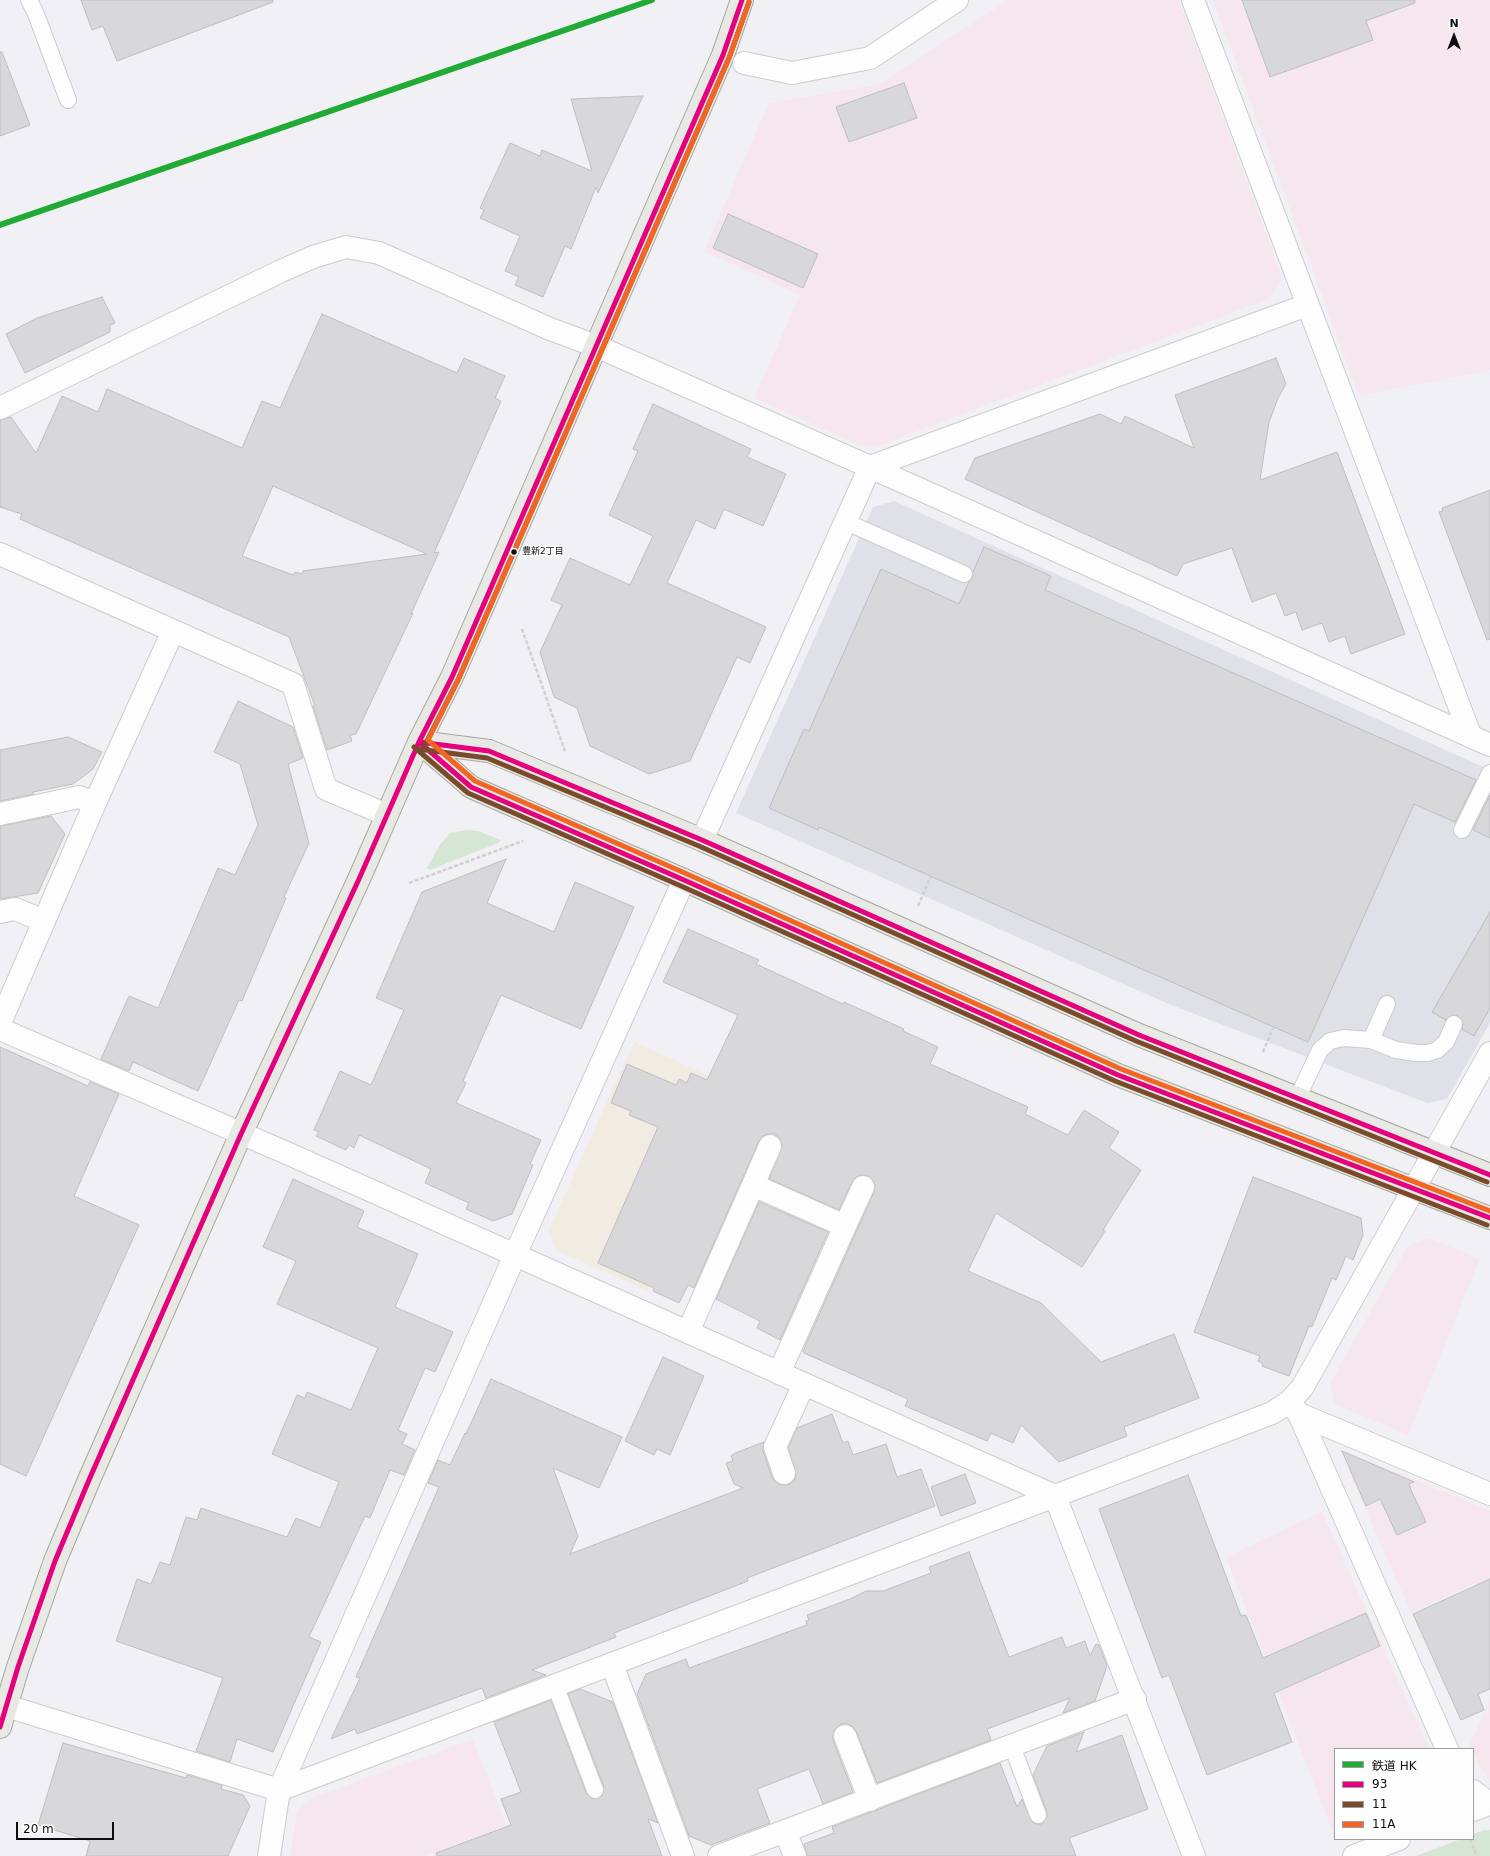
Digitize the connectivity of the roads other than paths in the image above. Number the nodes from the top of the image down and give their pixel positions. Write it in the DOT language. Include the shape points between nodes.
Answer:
graph roads {
  1 [pos="29,0"];
  2 [pos="742,0"];
  3 [pos="957,0"];
  4 [pos="1194,0"];
  5 [pos="744,63"];
  6 [pos="68,100"];
  7 [pos="1307,305"];
  8 [pos="596,346"];
  9 [pos="0,408"];
  10 [pos="870,466"];
  11 [pos="846,522"];
  12 [pos="0,554"];
  13 [pos="964,574"];
  14 [pos="173,631"];
  15 [pos="1470,735"];
  16 [pos="419,742"];
  17 [pos="1490,745"];
  18 [pos="1490,773"];
  19 [pos="95,803"];
  20 [pos="0,814"];
  21 [pos="387,815"];
  22 [pos="1462,830"];
  23 [pos="702,840"];
  24 [pos="684,880"];
  25 [pos="0,912"];
  26 [pos="44,921"];
  27 [pos="1387,1004"];
  28 [pos="0,1023"];
  29 [pos="1454,1024"];
  30 [pos="0,1029"];
  31 [pos="1372,1040"];
  32 [pos="1490,1053"];
  33 [pos="1297,1098"];
  34 [pos="241,1134"];
  35 [pos="770,1146"];
  36 [pos="1434,1154"];
  37 [pos="1490,1176"];
  38 [pos="753,1185"];
  39 [pos="863,1187"];
  40 [pos="1414,1189"];
  41 [pos="1490,1218"];
  42 [pos="845,1226"];
  43 [pos="515,1255"];
  44 [pos="688,1332"];
  45 [pos="779,1373"];
  46 [pos="804,1384"];
  47 [pos="1294,1408"];
  48 [pos="784,1472"];
  49 [pos="1490,1494"];
  50 [pos="1055,1496"];
  51 [pos="612,1664"];
  52 [pos="554,1685"];
  53 [pos="1135,1699"];
  54 [pos="4,1705"];
  55 [pos="0,1727"];
  56 [pos="845,1736"];
  57 [pos="1012,1746"];
  58 [pos="1447,1748"];
  59 [pos="279,1790"];
  60 [pos="595,1790"];
  61 [pos="870,1800"];
  62 [pos="1038,1815"];
  63 [pos="786,1831"];
  64 [pos="1396,1840"];
  65 [pos="269,1856"];
  66 [pos="683,1856"];
  67 [pos="719,1856"];
  68 [pos="795,1856"];
  69 [pos="1194,1856"];
  70 [pos="1354,1856"];
  1 -- 6 [label="lane"];
  2 -- 8 [label="main road" via="723,56"];
  3 -- 5 [label="street" via="870,58 792,74"];
  4 -- 7 [label="street"];
  7 -- 10 [label="street"];
  7 -- 15 [label="street"];
  8 -- 9 [label="street" via="550,329 379,253 346,247 281,270"];
  8 -- 10 [label="street"];
  8 -- 16 [label="main road" via="452,677"];
  10 -- 11 [label="street"];
  10 -- 15 [label="street"];
  11 -- 13 [label="lane"];
  11 -- 23 [label="street"];
  12 -- 14 [label="street"];
  14 -- 19 [label="street"];
  14 -- 21 [label="street" via="292,684 326,789"];
  15 -- 17 [label="street"];
  16 -- 21 [label="main road"];
  16 -- 23 [label="main road" via="489,751"];
  16 -- 24 [label="main road" via="471,787"];
  18 -- 22 [label="lane"];
  19 -- 20 [label="street" via="79,797"];
  19 -- 26 [label="street"];
  21 -- 34 [label="main road"];
  23 -- 33 [label="main road" via="1139,1035"];
  24 -- 40 [label="main road" via="1118,1075"];
  24 -- 43 [label="street"];
  25 -- 26 [label="street" via="15,909"];
  26 -- 28 [label="street"];
  27 -- 31 [label="lane"];
  29 -- 31 [label="lane" via="1446,1042 1437,1050 1428,1053 1396,1050"];
  30 -- 34 [label="street"];
  31 -- 33 [label="lane" via="1344,1038 1330,1041 1320,1050"];
  32 -- 36 [label="street"];
  33 -- 36 [label="main road"];
  34 -- 43 [label="street"];
  34 -- 54 [label="main road" via="88,1480 58,1554"];
  35 -- 38 [label="street"];
  36 -- 37 [label="main road"];
  36 -- 40 [label="street"];
  38 -- 42 [label="street"];
  38 -- 44 [label="street"];
  39 -- 42 [label="street"];
  40 -- 41 [label="main road"];
  40 -- 47 [label="street" via="1302,1388"];
  42 -- 45 [label="street"];
  43 -- 44 [label="street"];
  43 -- 59 [label="street"];
  44 -- 45 [label="street"];
  45 -- 46 [label="street"];
  46 -- 48 [label="street" via="775,1448"];
  46 -- 50 [label="street"];
  47 -- 49 [label="street"];
  47 -- 50 [label="street" via="1272,1413"];
  47 -- 58 [label="street"];
  50 -- 51 [label="street"];
  50 -- 53 [label="street"];
  51 -- 52 [label="street"];
  51 -- 66 [label="street"];
  52 -- 59 [label="street"];
  52 -- 60 [label="lane"];
  53 -- 57 [label="street"];
  53 -- 69 [label="street"];
  54 -- 55 [label="main road"];
  54 -- 59 [label="street"];
  56 -- 61 [label="street"];
  57 -- 61 [label="street"];
  57 -- 62 [label="lane"];
  59 -- 65 [label="street"];
  61 -- 63 [label="street"];
  63 -- 67 [label="street"];
  63 -- 68 [label="street"];
  64 -- 70 [label="street"];
}
